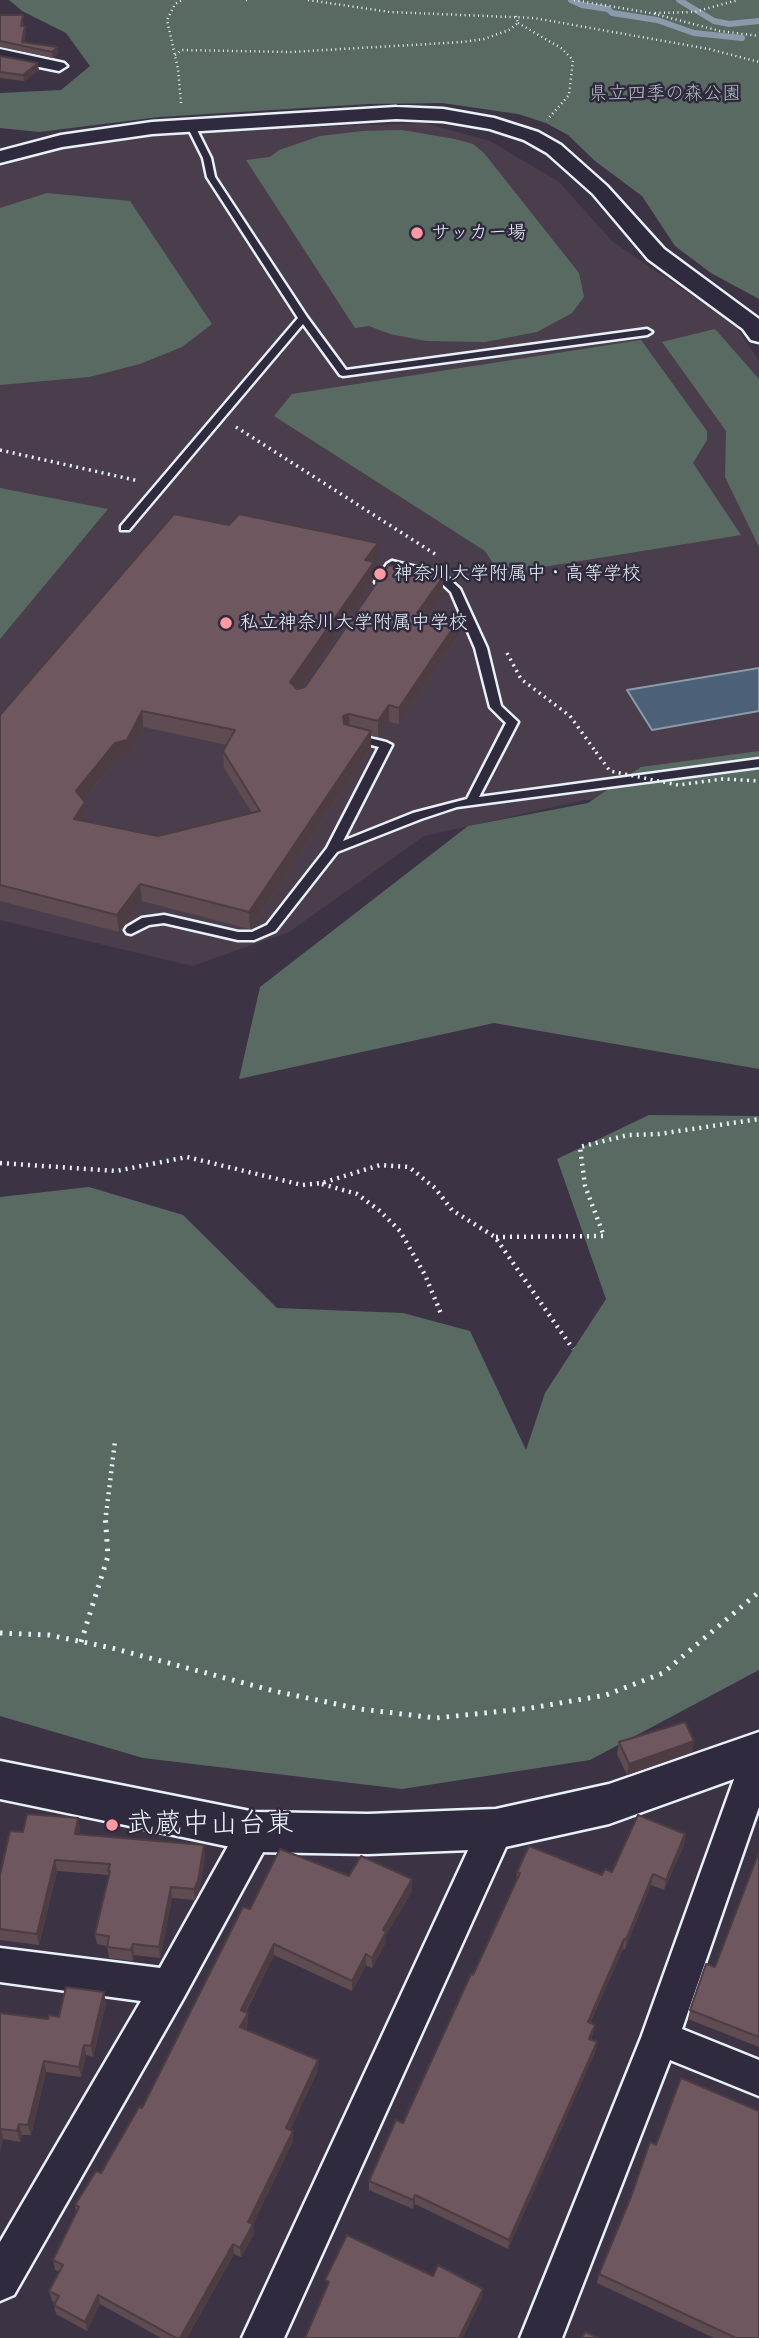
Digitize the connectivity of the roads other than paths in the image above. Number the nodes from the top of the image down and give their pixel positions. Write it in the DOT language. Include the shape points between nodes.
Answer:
graph roads {
  1 [pos="0,54"];
  2 [pos="59,66"];
  3 [pos="186,117"];
  4 [pos="0,157"];
  5 [pos="303,318"];
  6 [pos="648,332"];
  7 [pos="759,335"];
  8 [pos="125,528"];
  9 [pos="376,587"];
  10 [pos="349,736"];
  11 [pos="759,764"];
  12 [pos="471,802"];
  13 [pos="333,849"];
  14 [pos="131,930"];
  15 [pos="759,1751"];
  16 [pos="759,1757"];
  17 [pos="0,1780"];
  18 [pos="496,1829"];
  19 [pos="255,1832"];
  20 [pos="0,1965"];
  21 [pos="170,1987"];
  22 [pos="660,2038"];
  23 [pos="759,2078"];
  24 [pos="0,2281"];
  25 [pos="263,2338"];
  26 [pos="541,2338"];
  1 -- 2 [label="street"];
  3 -- 4 [label="street"];
  3 -- 5 [label="lane" via="207,158 211,177"];
  3 -- 7 [label="street" via="443,115 531,136 554,149 600,190 656,254 751,324"];
  5 -- 6 [label="lane" via="343,373"];
  5 -- 8 [label="lane"];
  9 -- 12 [label="lane" via="392,564 440,576 456,591 481,648 496,706 512,722"];
  10 -- 13 [label="lane" via="386,745"];
  11 -- 12 [label="lane"];
  12 -- 13 [label="lane" via="417,816"];
  13 -- 14 [label="lane" via="271,928 254,936 164,919 146,921"];
  15 -- 18 [label="street" via="609,1804"];
  16 -- 22 [label="street"];
  17 -- 19 [label="street"];
  18 -- 19 [label="street"];
  18 -- 25 [label="street"];
  19 -- 21 [label="street"];
  20 -- 21 [label="street"];
  21 -- 24 [label="street"];
  22 -- 23 [label="street"];
  22 -- 26 [label="street"];
}
